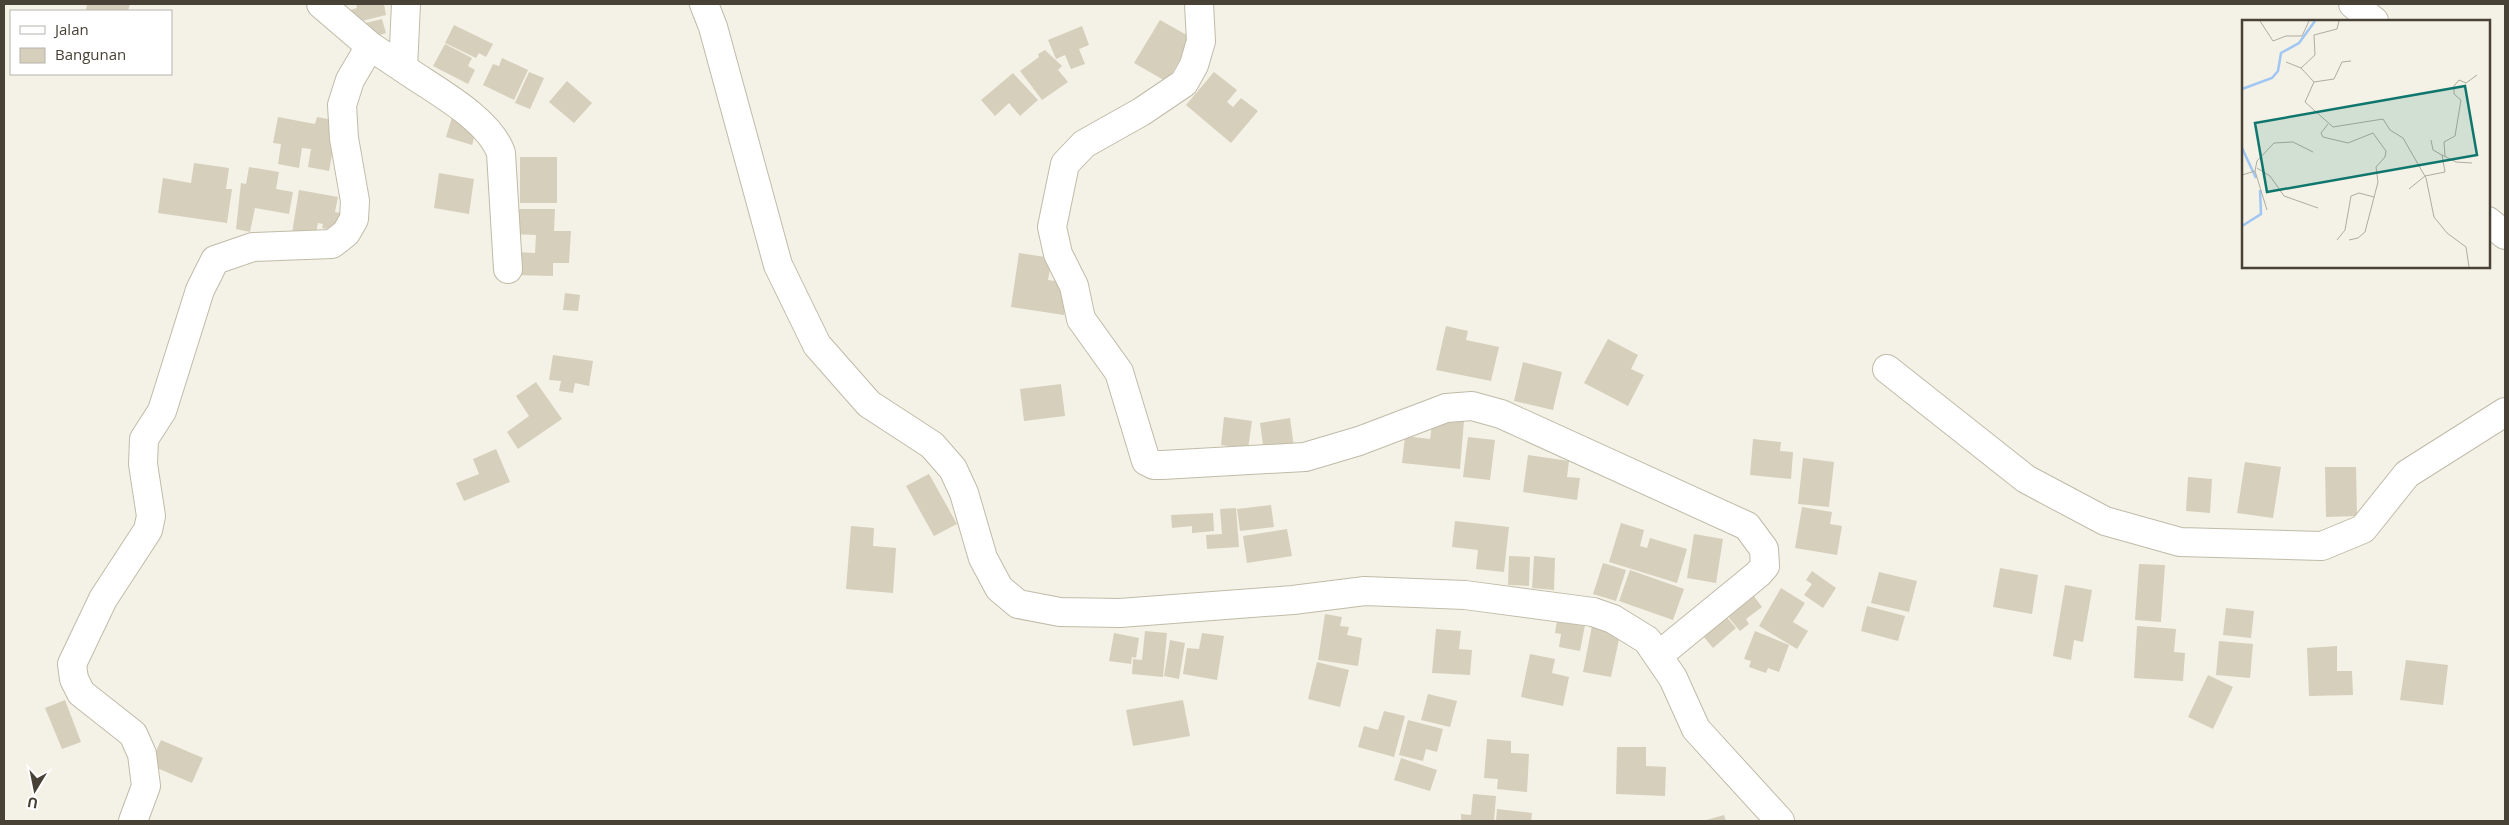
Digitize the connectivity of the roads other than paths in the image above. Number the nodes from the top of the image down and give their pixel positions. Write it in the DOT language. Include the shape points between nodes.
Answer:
graph roads {
  1 [pos="321,4"];
  2 [pos="406,4"];
  3 [pos="704,4"];
  4 [pos="1199,4"];
  5 [pos="2353,4"];
  6 [pos="2373,20"];
  7 [pos="370,46"];
  8 [pos="403,68"];
  9 [pos="2489,221"];
  10 [pos="2505,235"];
  11 [pos="508,269"];
  12 [pos="1887,369"];
  13 [pos="2505,412"];
  14 [pos="1659,655"];
  15 [pos="133,821"];
  16 [pos="1780,821"];
  1 -- 7 [label="street"];
  2 -- 8 [label="street"];
  3 -- 14 [label="street" via="778,264 817,345 870,404 932,445 953,469 984,558 999,588 1018,604 1060,612 1120,613 1293,600 1365,591 1464,595 1593,612 1613,619 1647,640"];
  4 -- 14 [label="street" via="1201,41 1194,65 1184,83 1084,144 1065,164 1052,227 1058,254 1074,286 1081,319 1119,372 1146,461 1162,465 1305,457 1359,441 1446,408 1472,406 1501,414 1748,526 1764,549 1765,566 1758,574"];
  5 -- 6 [label="street"];
  7 -- 8 [label="street"];
  7 -- 15 [label="street" via="350,80 342,105 355,201 354,218 346,233 332,244 253,247 215,260 200,290 162,411 144,439 143,464 151,516 148,530 103,599 72,664 74,679 81,693 133,734 142,754 146,786"];
  8 -- 11 [label="street" via="483,124 497,141 501,153"];
  9 -- 10 [label="street"];
  12 -- 13 [label="street" via="2026,479 2105,521 2180,542 2322,546 2363,529 2407,474"];
  14 -- 16 [label="street" via="1696,730"];
}
